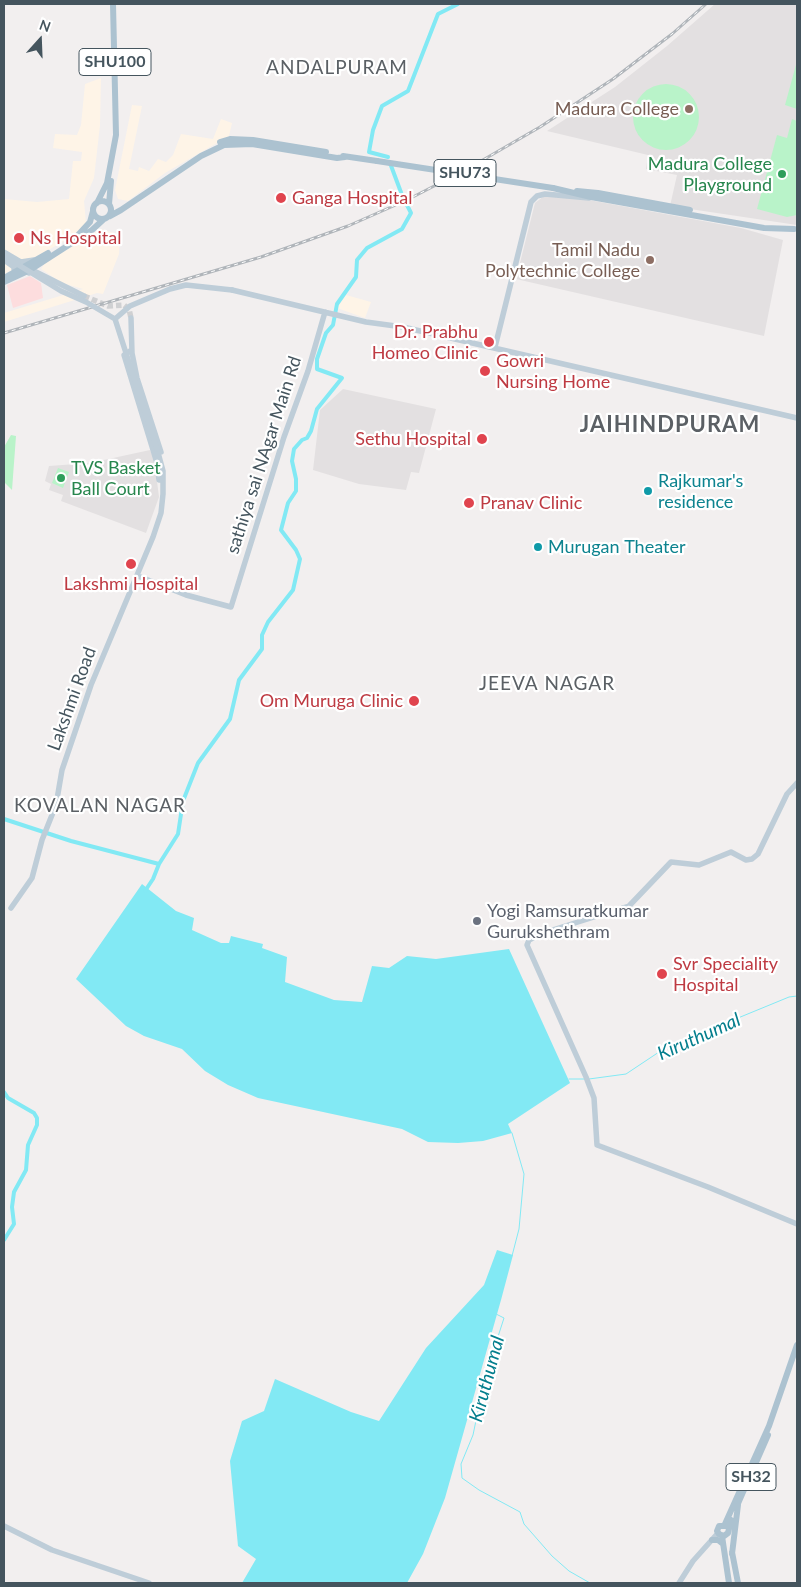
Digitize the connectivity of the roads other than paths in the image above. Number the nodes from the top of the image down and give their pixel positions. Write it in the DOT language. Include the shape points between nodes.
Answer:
graph roads {
  1 [pos="113,4"];
  2 [pos="113,158"];
  3 [pos="571,192"];
  4 [pos="591,198"];
  5 [pos="97,203"];
  6 [pos="130,204"];
  7 [pos="110,205"];
  8 [pos="93,211"];
  9 [pos="107,218"];
  10 [pos="796,230"];
  11 [pos="4,252"];
  12 [pos="4,256"];
  13 [pos="4,260"];
  14 [pos="35,260"];
  15 [pos="45,260"];
  16 [pos="18,271"];
  17 [pos="43,275"];
  18 [pos="4,280"];
  19 [pos="84,296"];
  20 [pos="331,313"];
  21 [pos="131,318"];
  22 [pos="115,319"];
  23 [pos="495,348"];
  24 [pos="132,350"];
  25 [pos="797,418"];
  26 [pos="162,500"];
  27 [pos="138,576"];
  28 [pos="797,783"];
  29 [pos="11,908"];
  30 [pos="797,1224"];
  31 [pos="797,1346"];
  32 [pos="769,1426"];
  33 [pos="738,1504"];
  34 [pos="4,1526"];
  35 [pos="724,1531"];
  36 [pos="712,1540"];
  37 [pos="724,1545"];
  38 [pos="732,1554"];
  39 [pos="149,1583"];
  40 [pos="679,1583"];
  41 [pos="729,1583"];
  42 [pos="738,1583"];
  1 -- 2 [label="main road, SHU100" via="116,135"];
  2 -- 5 [label="main road, SHU100" via="107,183"];
  2 -- 7 [label="main road, SHU100"];
  3 -- 4 [label="main road, SHU73"];
  3 -- 6 [label="main road, SHU73, bridge" via="377,161 235,144 224,145 201,156"];
  3 -- 10 [label="main road, SHU73" via="598,192"];
  4 -- 10 [label="main road, SHU73" via="764,228"];
  4 -- 23 [label="street" via="545,194 531,202"];
  5 -- 7 [label="main road" via="102,201"];
  5 -- 8 [label="main road"];
  6 -- 7 [label="main road, SHU73"];
  6 -- 9 [label="main road, SHU73"];
  7 -- 9 [label="main road"];
  8 -- 9 [label="main road" via="98,218"];
  8 -- 14 [label="main road" via="82,232"];
  9 -- 15 [label="main road"];
  11 -- 14 [label="street" via="21,262"];
  12 -- 22 [label="street, bridge"];
  13 -- 16 [label="street"];
  14 -- 16 [label="main road"];
  15 -- 16 [label="main road"];
  15 -- 17 [label="street" via="40,270"];
  16 -- 17 [label="street" via="34,271"];
  16 -- 18 [label="main road"];
  16 -- 18 [label="main road"];
  17 -- 19 [label="street"];
  20 -- 22 [label="street, bridge" via="232,290 186,285 130,306"];
  20 -- 23 [label="street"];
  20 -- 27 [label="street, sathiya sai NAgar Main Rd" via="284,437 231,607 186,595"];
  21 -- 24 [label="street, Lakshmi Road"];
  22 -- 26 [label="street, Lakshmi Road, bridge" via="163,471"];
  23 -- 25 [label="street"];
  24 -- 26 [label="street, Lakshmi Road" via="137,378 163,459 166,474"];
  24 -- 26 [label="street, Lakshmi Road" via="124,355 157,462"];
  26 -- 27 [label="street, Lakshmi Road" via="153,537"];
  27 -- 29 [label="street, Lakshmi Road" via="91,685 62,770 56,805 32,878"];
  28 -- 30 [label="street" via="787,794 758,854 752,859 746,860 731,852 699,865 672,862 629,906 527,942 594,1098 598,1146"];
  31 -- 32 [label="main road, SH32"];
  32 -- 33 [label="main road, SH32" via="766,1441"];
  32 -- 35 [label="main road, SH32"];
  33 -- 35 [label="main road, SH32"];
  33 -- 38 [label="main road"];
  34 -- 39 [label="street" via="52,1550"];
  35 -- 36 [label="street, SH32"];
  35 -- 37 [label="main road"];
  35 -- 38 [label="main road"];
  36 -- 37 [label="main road" via="720,1540"];
  36 -- 40 [label="street, SH32"];
  37 -- 41 [label="main road"];
  38 -- 42 [label="main road"];
}
